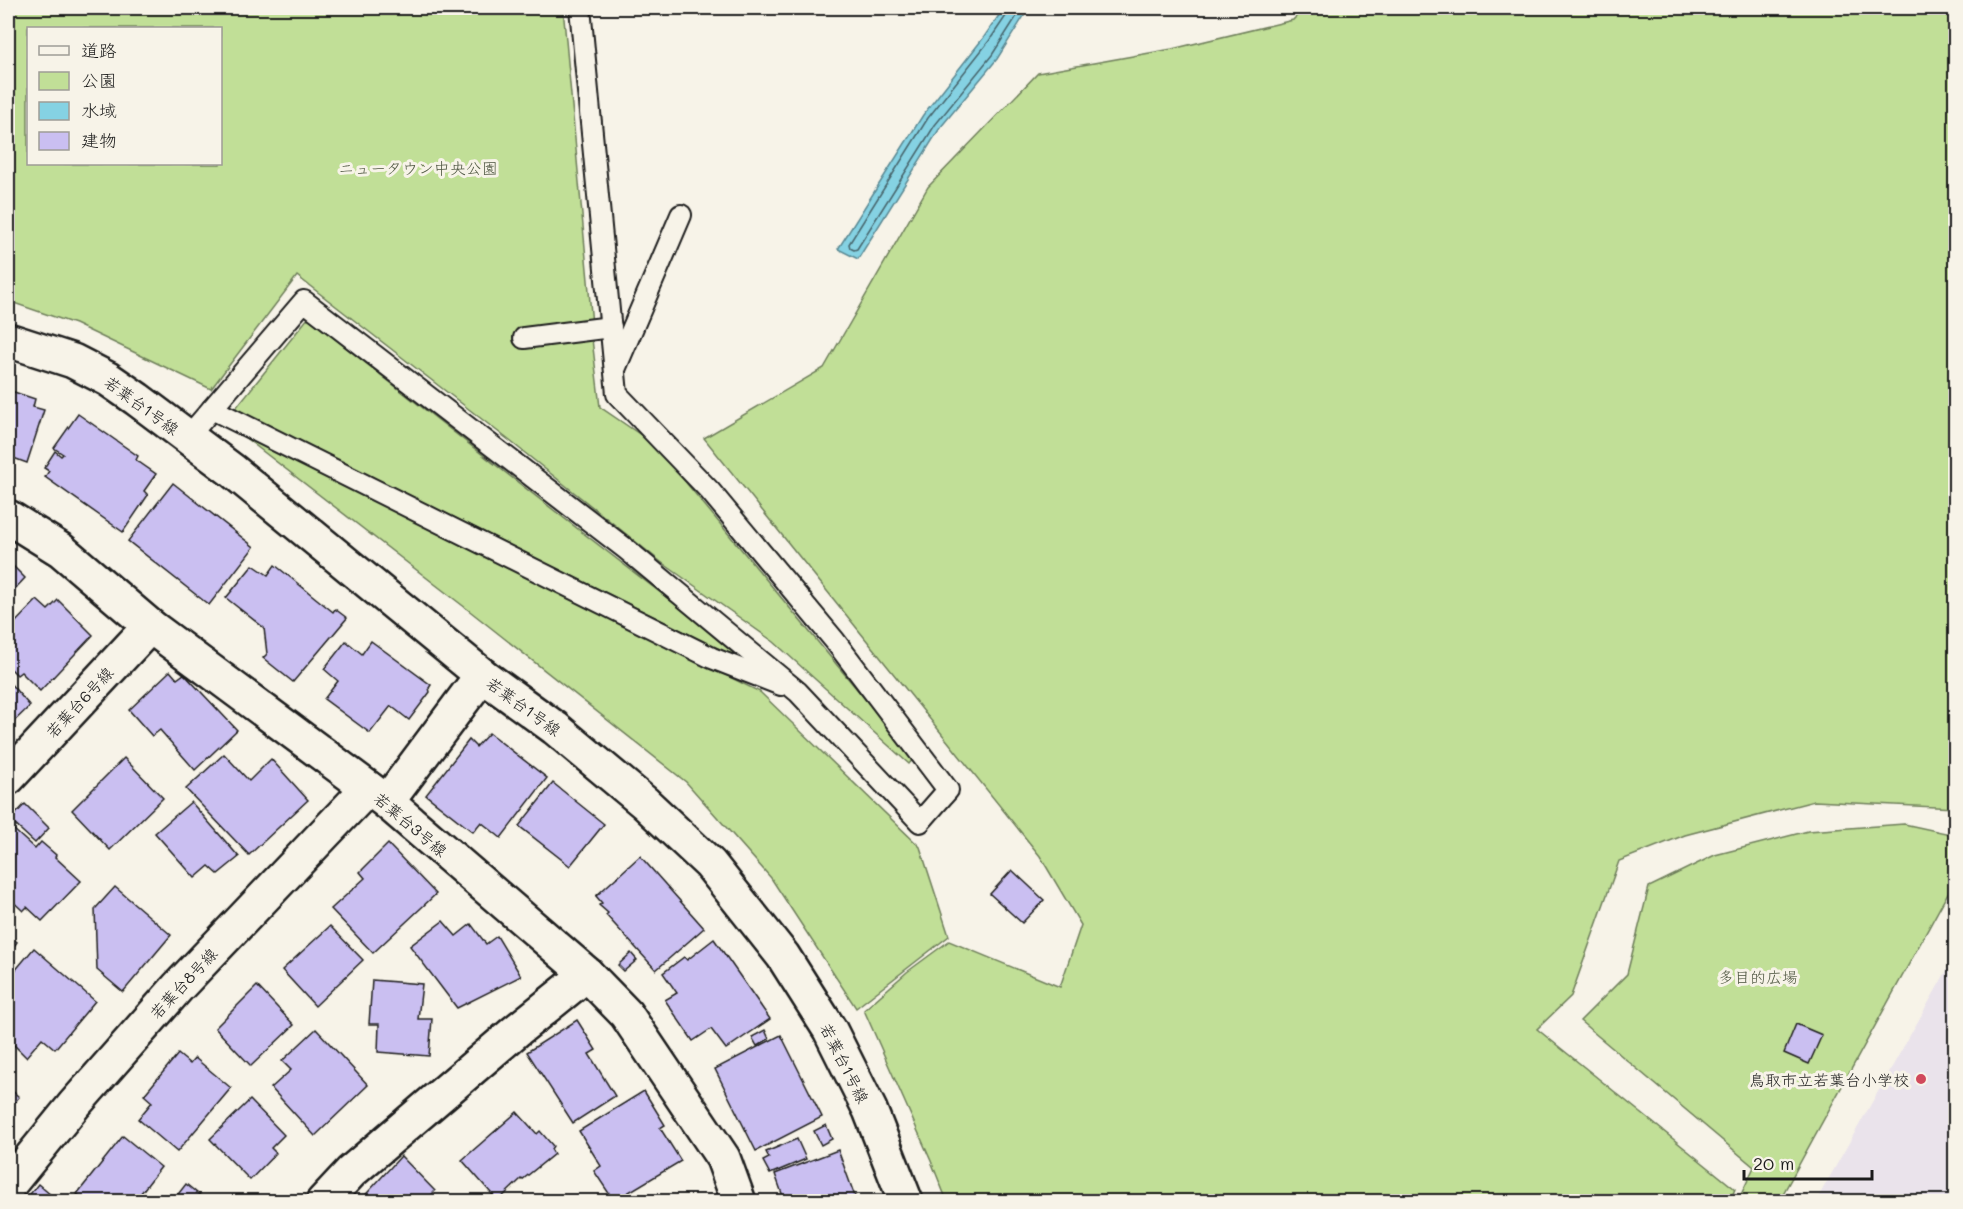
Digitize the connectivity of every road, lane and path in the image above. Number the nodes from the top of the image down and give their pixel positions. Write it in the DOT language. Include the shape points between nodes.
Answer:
graph roads {
  1 [pos="580,8"];
  2 [pos="681,215"];
  3 [pos="610,327"];
  4 [pos="524,338"];
  5 [pos="8,340"];
  6 [pos="614,371"];
  7 [pos="212,409"];
  8 [pos="187,438"];
  9 [pos="8,517"];
  10 [pos="150,626"];
  11 [pos="482,675"];
  12 [pos="798,692"];
  13 [pos="8,778"];
  14 [pos="378,795"];
  15 [pos="587,974"];
  16 [pos="8,1186"];
  17 [pos="323,1202"];
  18 [pos="739,1202"];
  19 [pos="906,1202"];
  1 -- 3 [label="lane"];
  2 -- 6 [label="lane"];
  3 -- 4 [label="lane"];
  3 -- 6 [label="lane"];
  5 -- 8 [label="street, 若葉台1号線" via="73,361 108,379"];
  6 -- 12 [label="lane" via="617,394 710,491 835,641 948,790 921,822"];
  7 -- 8 [label="lane"];
  7 -- 12 [label="lane" via="712,658"];
  7 -- 12 [label="lane" via="304,301 626,549"];
  8 -- 11 [label="street, 若葉台1号線"];
  9 -- 10 [label="street, 若葉台3号線" via="61,550"];
  10 -- 13 [label="street, 若葉台6号線"];
  10 -- 14 [label="street, 若葉台3号線"];
  11 -- 14 [label="street, 若葉台8号線"];
  11 -- 19 [label="street, 若葉台1号線" via="564,735 710,864 783,956 830,1030 870,1110"];
  14 -- 15 [label="street, 若葉台3号線"];
  14 -- 16 [label="street, 若葉台8号線" via="178,987"];
  15 -- 17 [label="street" via="368,1157"];
  15 -- 18 [label="street, 若葉台3号線" via="626,1014 723,1158"];
}
